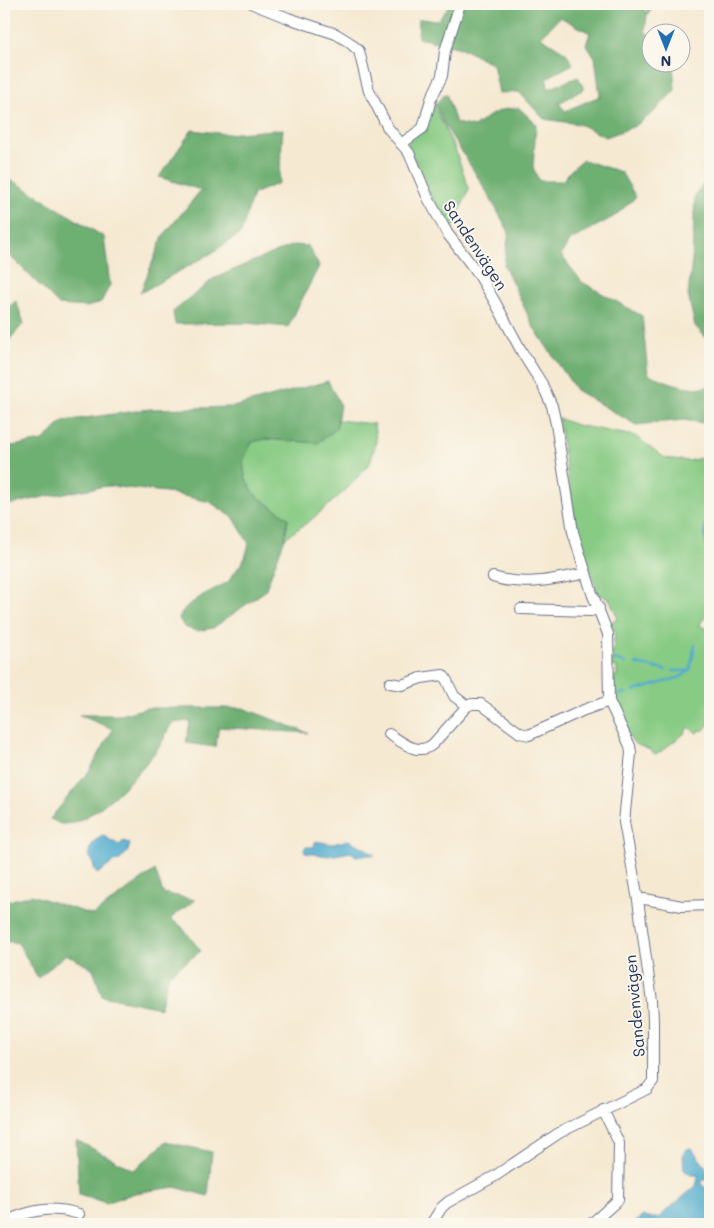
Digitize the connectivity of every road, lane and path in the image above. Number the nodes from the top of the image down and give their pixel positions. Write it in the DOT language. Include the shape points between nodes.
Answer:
graph roads {
  1 [pos="253,4"];
  2 [pos="460,4"];
  3 [pos="401,144"];
  4 [pos="586,573"];
  5 [pos="493,577"];
  6 [pos="599,608"];
  7 [pos="521,609"];
  8 [pos="390,683"];
  9 [pos="608,701"];
  10 [pos="467,706"];
  11 [pos="388,734"];
  12 [pos="638,900"];
  13 [pos="710,905"];
  14 [pos="603,1110"];
  15 [pos="79,1214"];
  16 [pos="4,1224"];
  17 [pos="431,1224"];
  18 [pos="591,1224"];
  1 -- 3 [label="street, Sandenvägen" via="336,34 355,46 362,57 371,96 388,128"];
  2 -- 3 [label="street" via="445,51 442,76 423,128"];
  3 -- 4 [label="street, Sandenvägen" via="447,233 478,275 546,390 556,424 573,532"];
  4 -- 5 [label="street" via="516,582"];
  4 -- 6 [label="street, Sandenvägen"];
  6 -- 7 [label="street" via="591,611"];
  6 -- 9 [label="street, Sandenvägen" via="608,634"];
  8 -- 10 [label="street" via="402,685 421,678 443,676 454,696"];
  9 -- 10 [label="street" via="529,735 520,733 481,704"];
  9 -- 12 [label="street, Sandenvägen" via="630,746 624,822"];
  10 -- 11 [label="street" via="426,749 414,748"];
  12 -- 13 [label="street" via="682,906"];
  12 -- 14 [label="street, Sandenvägen" via="652,1010 655,1078 648,1088"];
  14 -- 17 [label="street, Sandenvägen" via="559,1133 495,1176 448,1202"];
  14 -- 18 [label="street" via="619,1143 618,1200"];
  15 -- 16 [label="street" via="55,1209 20,1215"];
}
